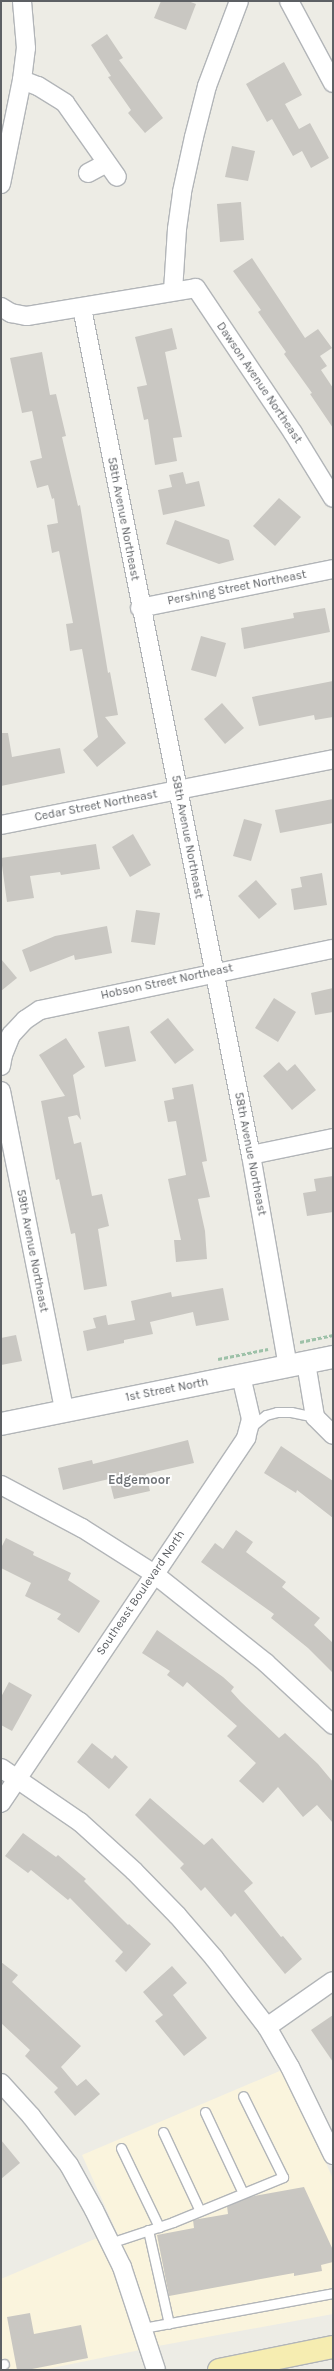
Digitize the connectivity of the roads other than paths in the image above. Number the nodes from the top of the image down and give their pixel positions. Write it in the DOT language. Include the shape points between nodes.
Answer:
graph roads {
  1 [pos="22,1"];
  2 [pos="239,1"];
  3 [pos="289,1"];
  4 [pos="22,80"];
  5 [pos="333,83"];
  6 [pos="88,173"];
  7 [pos="1,184"];
  8 [pos="173,291"];
  9 [pos="1,307"];
  10 [pos="82,308"];
  11 [pos="333,498"];
  12 [pos="333,569"];
  13 [pos="140,608"];
  14 [pos="333,759"];
  15 [pos="177,790"];
  16 [pos="1,825"];
  17 [pos="333,949"];
  18 [pos="214,972"];
  19 [pos="1,1066"];
  20 [pos="1,1091"];
  21 [pos="333,1138"];
  22 [pos="251,1155"];
  23 [pos="333,1357"];
  24 [pos="297,1364"];
  25 [pos="240,1376"];
  26 [pos="64,1410"];
  27 [pos="315,1417"];
  28 [pos="1,1424"];
  29 [pos="250,1428"];
  30 [pos="333,1435"];
  31 [pos="1,1485"];
  32 [pos="154,1573"];
  33 [pos="333,1725"];
  34 [pos="1,1768"];
  35 [pos="18,1778"];
  36 [pos="1,1803"];
  37 [pos="333,1982"];
  38 [pos="267,2027"];
  39 [pos="1,2083"];
  40 [pos="243,2096"];
  41 [pos="206,2112"];
  42 [pos="163,2132"];
  43 [pos="121,2148"];
  44 [pos="333,2155"];
  45 [pos="243,2193"];
  46 [pos="200,2211"];
  47 [pos="159,2227"];
  48 [pos="148,2230"];
  49 [pos="110,2243"];
  50 [pos="333,2293"];
  51 [pos="169,2324"];
  52 [pos="143,2328"];
  53 [pos="333,2347"];
  54 [pos="281,2358"];
  55 [pos="156,2370"];
  56 [pos="219,2370"];
  57 [pos="255,2370"];
  1 -- 4 [label="street" via="26,48"];
  2 -- 8 [label="street" via="207,86 192,144 178,222"];
  3 -- 5 [label="street"];
  4 -- 6 [label="street" via="38,86 65,103 112,170"];
  4 -- 7 [label="street"];
  8 -- 10 [label="street"];
  8 -- 11 [label="street, Dawson Avenue Northeast" via="196,288 293,433"];
  9 -- 10 [label="street" via="11,313 26,316"];
  10 -- 13 [label="street, 58th Avenue Northeast"];
  12 -- 13 [label="street, Pershing Street Northeast"];
  13 -- 15 [label="street, 58th Avenue Northeast"];
  14 -- 15 [label="street, Cedar Street Northeast"];
  15 -- 16 [label="street, Cedar Street Northeast"];
  15 -- 18 [label="street, 58th Avenue Northeast"];
  17 -- 18 [label="street, Hobson Street Northeast"];
  18 -- 19 [label="street, Hobson Street Northeast" via="40,1010 25,1020 11,1035"];
  18 -- 22 [label="street, 58th Avenue Northeast"];
  20 -- 26 [label="street, 59th Avenue Northeast"];
  21 -- 22 [label="street"];
  22 -- 24 [label="street, 58th Avenue Northeast"];
  23 -- 24 [label="street, 1st Street North"];
  24 -- 25 [label="street, 1st Street North"];
  24 -- 27 [label="street, 58th Avenue Northeast"];
  25 -- 26 [label="street, 1st Street North"];
  25 -- 29 [label="street" via="251,1419"];
  26 -- 28 [label="street, 1st Street North"];
  27 -- 29 [label="lane" via="277,1412 266,1415"];
  27 -- 30 [label="street"];
  29 -- 32 [label="street, Southeast Boulevard North" via="246,1438"];
  31 -- 32 [label="street" via="75,1524"];
  32 -- 33 [label="street" via="266,1662"];
  32 -- 35 [label="street, Southeast Boulevard North"];
  34 -- 35 [label="street"];
  35 -- 36 [label="street, Southeast Boulevard North"];
  35 -- 38 [label="street" via="80,1822 177,1915"];
  37 -- 38 [label="street"];
  38 -- 44 [label="street" via="307,2098"];
  39 -- 49 [label="street" via="31,2116 69,2165"];
  40 -- 45 [label="lane" via="283,2177"];
  41 -- 45 [label="lane"];
  42 -- 46 [label="lane"];
  43 -- 47 [label="lane"];
  45 -- 46 [label="lane"];
  46 -- 47 [label="lane"];
  47 -- 48 [label="lane"];
  48 -- 49 [label="lane"];
  48 -- 51 [label="lane"];
  49 -- 52 [label="street" via="122,2267"];
  50 -- 51 [label="lane"];
  51 -- 52 [label="lane"];
  52 -- 55 [label="street"];
  53 -- 54 [label="main road"];
  54 -- 56 [label="main road"];
  54 -- 57 [label="main road"];
}
